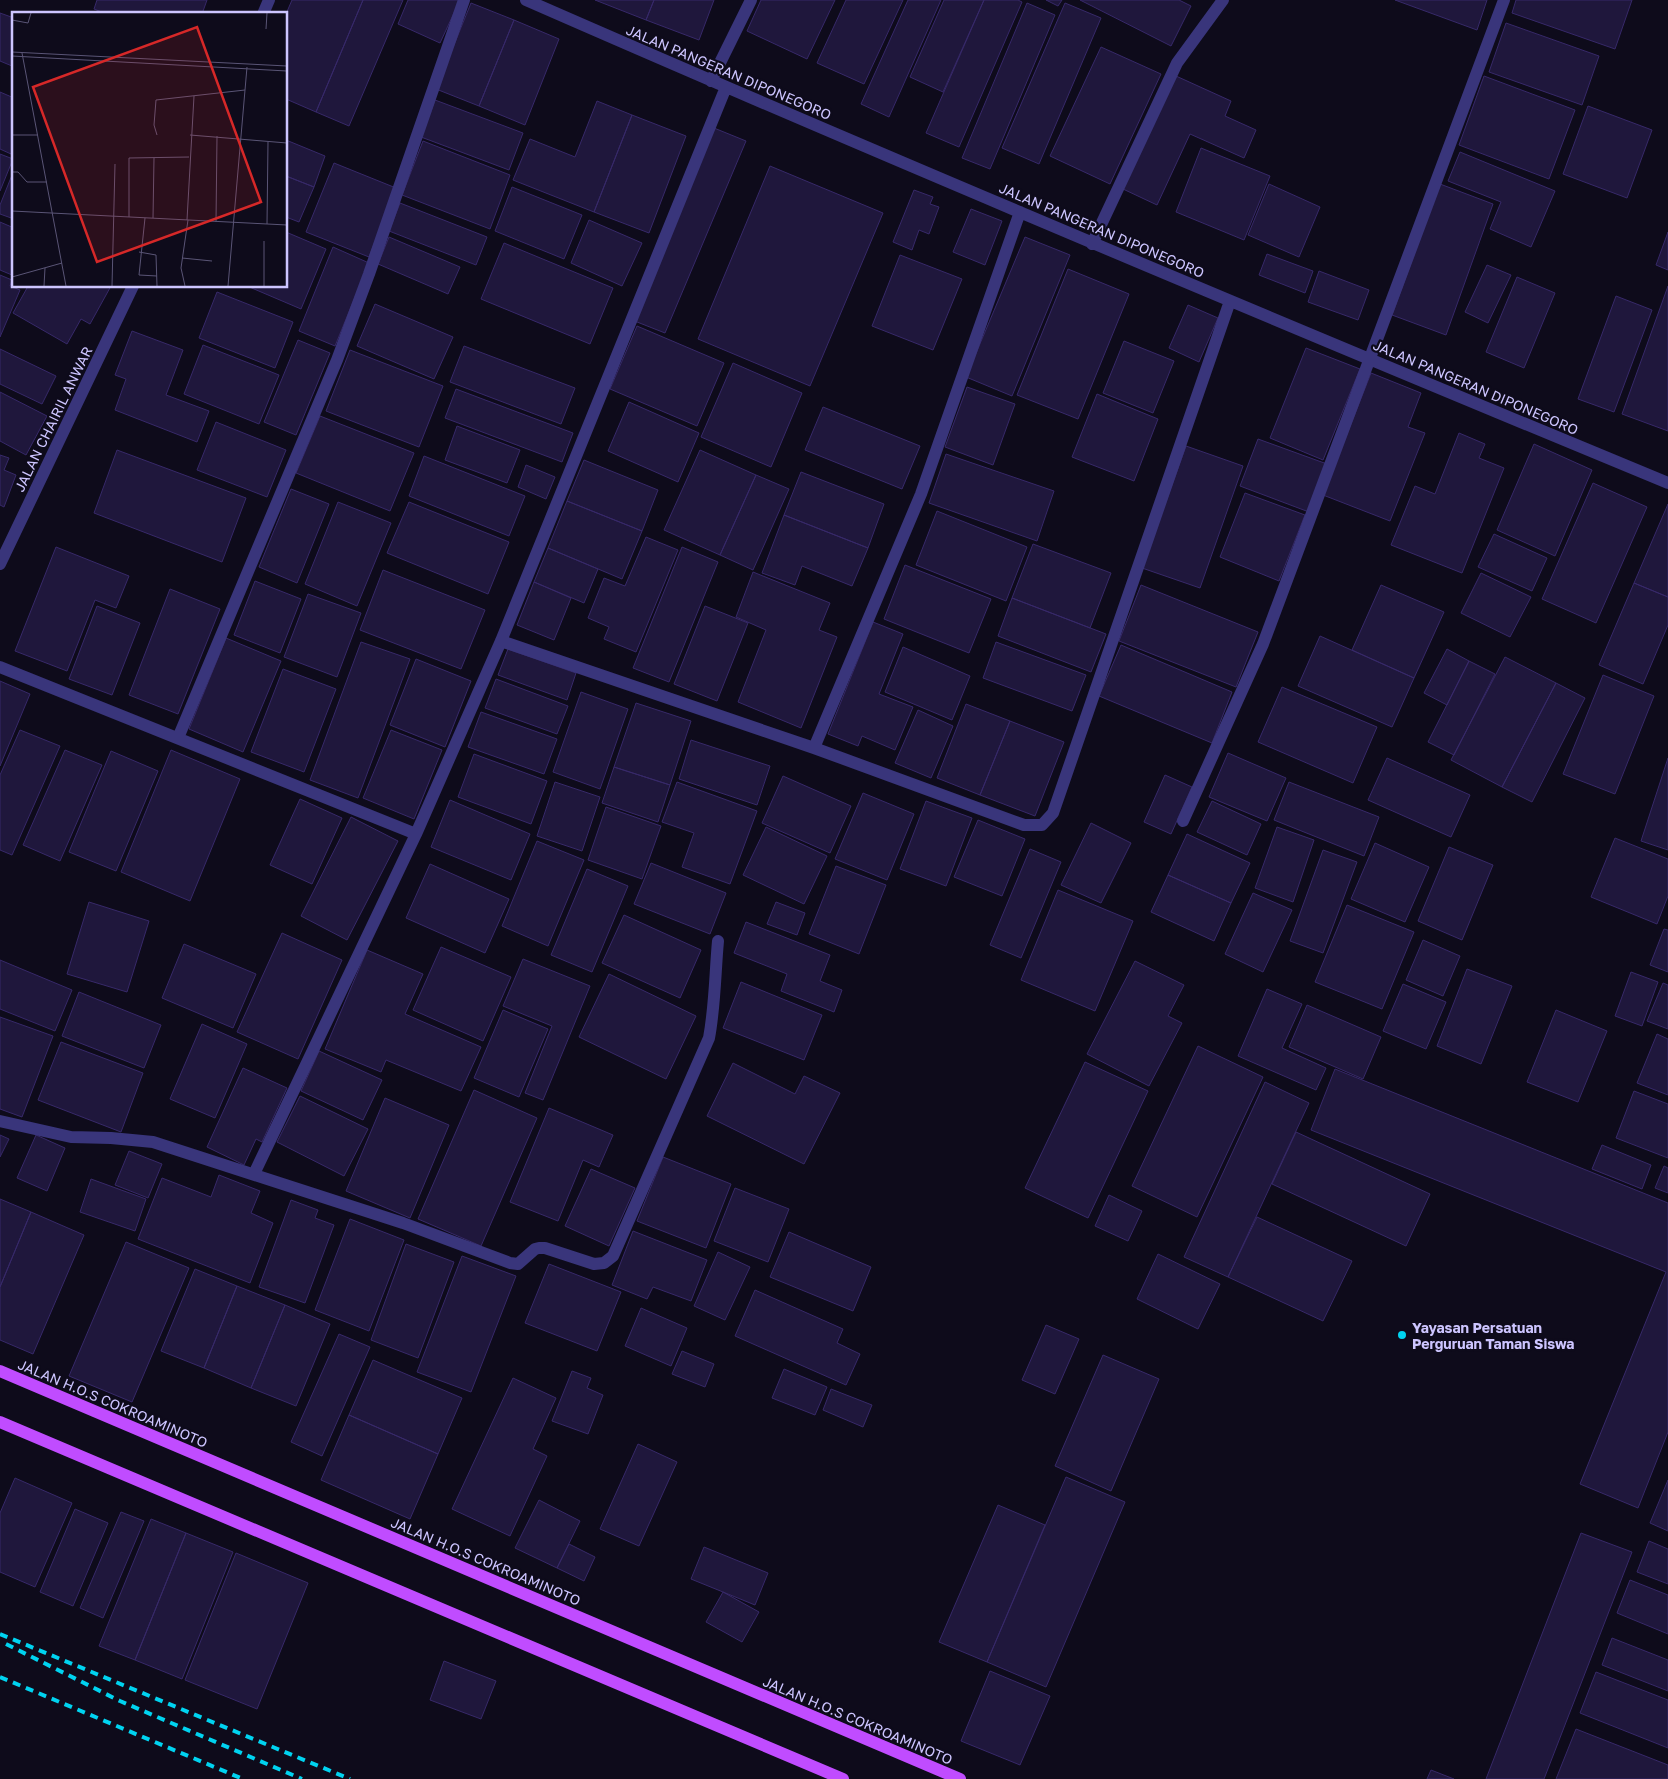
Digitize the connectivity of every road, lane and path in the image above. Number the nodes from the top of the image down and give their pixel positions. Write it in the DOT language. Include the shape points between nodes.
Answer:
graph roads {
  1 [pos="270,0"];
  2 [pos="464,0"];
  3 [pos="526,0"];
  4 [pos="751,0"];
  5 [pos="1223,0"];
  6 [pos="1504,0"];
  7 [pos="264,12"];
  8 [pos="711,81"];
  9 [pos="726,87"];
  10 [pos="1020,212"];
  11 [pos="1092,244"];
  12 [pos="132,288"];
  13 [pos="1230,301"];
  14 [pos="1369,358"];
  15 [pos="1668,483"];
  16 [pos="0,564"];
  17 [pos="501,641"];
  18 [pos="0,667"];
  19 [pos="178,738"];
  20 [pos="814,748"];
  21 [pos="1183,821"];
  22 [pos="416,834"];
  23 [pos="718,941"];
  24 [pos="0,1121"];
  25 [pos="254,1174"];
  26 [pos="0,1371"];
  27 [pos="0,1422"];
  28 [pos="843,1779"];
  29 [pos="960,1779"];
  1 -- 7 [label="street"];
  2 -- 19 [label="street" via="337,360"];
  3 -- 8 [label="street, JALAN PANGERAN DIPONEGORO"];
  4 -- 8 [label="street"];
  5 -- 11 [label="street" via="1177,63"];
  6 -- 14 [label="street"];
  8 -- 9 [label="street, JALAN PANGERAN DIPONEGORO"];
  9 -- 10 [label="street, JALAN PANGERAN DIPONEGORO"];
  9 -- 17 [label="street"];
  10 -- 11 [label="street, JALAN PANGERAN DIPONEGORO"];
  10 -- 20 [label="street" via="921,494"];
  11 -- 13 [label="street, JALAN PANGERAN DIPONEGORO"];
  12 -- 16 [label="street, JALAN CHAIRIL ANWAR"];
  13 -- 14 [label="street, JALAN PANGERAN DIPONEGORO"];
  13 -- 20 [label="street" via="1053,813 1042,825 1024,825"];
  14 -- 15 [label="street, JALAN PANGERAN DIPONEGORO"];
  14 -- 21 [label="street" via="1263,644"];
  17 -- 20 [label="street"];
  17 -- 22 [label="street"];
  18 -- 19 [label="street"];
  19 -- 22 [label="street"];
  22 -- 25 [label="street"];
  23 -- 25 [label="street" via="709,1038 613,1256 604,1263 594,1264 545,1248 535,1249 518,1264 510,1263 403,1223"];
  24 -- 25 [label="street" via="71,1137 152,1142"];
  26 -- 29 [label="main road, JALAN H.O.S COKROAMINOTO"];
  27 -- 28 [label="main road"];
}
